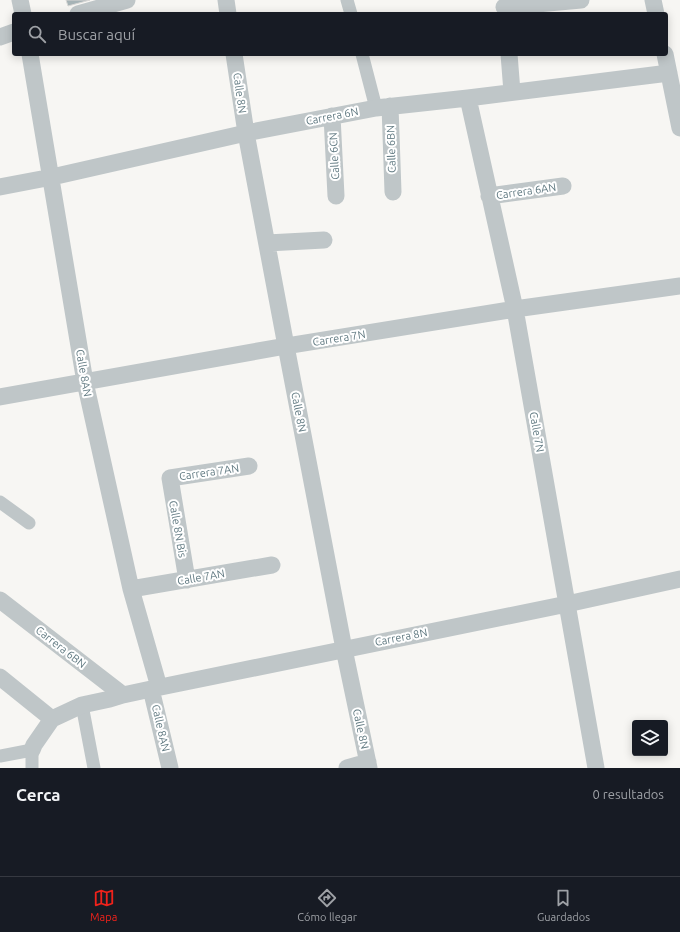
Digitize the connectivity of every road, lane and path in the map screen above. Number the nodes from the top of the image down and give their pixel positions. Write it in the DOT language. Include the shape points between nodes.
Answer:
graph roads {
  1 [pos="20,0"];
  2 [pos="127,0"];
  3 [pos="226,0"];
  4 [pos="347,0"];
  5 [pos="581,0"];
  6 [pos="653,0"];
  7 [pos="505,7"];
  8 [pos="23,12"];
  9 [pos="85,12"];
  10 [pos="228,12"];
  11 [pos="350,12"];
  12 [pos="656,12"];
  13 [pos="12,33"];
  14 [pos="0,36"];
  15 [pos="30,56"];
  16 [pos="234,56"];
  17 [pos="363,56"];
  18 [pos="509,56"];
  19 [pos="665,56"];
  20 [pos="668,73"];
  21 [pos="512,92"];
  22 [pos="468,98"];
  23 [pos="383,107"];
  24 [pos="332,116"];
  25 [pos="680,128"];
  26 [pos="246,134"];
  27 [pos="52,177"];
  28 [pos="563,186"];
  29 [pos="0,187"];
  30 [pos="393,192"];
  31 [pos="336,196"];
  32 [pos="489,196"];
  33 [pos="324,240"];
  34 [pos="267,243"];
  35 [pos="680,286"];
  36 [pos="515,309"];
  37 [pos="286,346"];
  38 [pos="85,382"];
  39 [pos="0,397"];
  40 [pos="249,466"];
  41 [pos="170,478"];
  42 [pos="0,502"];
  43 [pos="30,523"];
  44 [pos="272,565"];
  45 [pos="680,579"];
  46 [pos="187,580"];
  47 [pos="131,589"];
  48 [pos="0,600"];
  49 [pos="568,604"];
  50 [pos="344,649"];
  51 [pos="0,677"];
  52 [pos="155,688"];
  53 [pos="123,695"];
  54 [pos="82,705"];
  55 [pos="52,719"];
  56 [pos="32,750"];
  57 [pos="0,756"];
  58 [pos="369,765"];
  59 [pos="32,768"];
  60 [pos="94,768"];
  61 [pos="170,768"];
  62 [pos="347,768"];
  63 [pos="596,768"];
  1 -- 8 [label="street"];
  2 -- 9 [label="street"];
  3 -- 10 [label="street"];
  4 -- 11 [label="street"];
  5 -- 7 [label="street"];
  6 -- 12 [label="street"];
  13 -- 14 [label="street"];
  15 -- 27 [label="street, Calle 8AN"];
  16 -- 26 [label="street, Calle 8N"];
  17 -- 23 [label="street"];
  18 -- 21 [label="street"];
  19 -- 20 [label="street"];
  20 -- 21 [label="street, Carrera 6N"];
  20 -- 25 [label="street"];
  21 -- 22 [label="street, Carrera 6N"];
  22 -- 23 [label="street, Carrera 6N"];
  22 -- 32 [label="street, Calle 7N"];
  23 -- 24 [label="street, Carrera 6N"];
  23 -- 30 [label="street, Calle 6BN"];
  24 -- 26 [label="street, Carrera 6N"];
  24 -- 31 [label="street, Calle 6CN"];
  26 -- 27 [label="street, Carrera 6N"];
  26 -- 34 [label="street, Calle 8N"];
  27 -- 29 [label="street, Carrera 6N"];
  27 -- 38 [label="street, Calle 8AN"];
  28 -- 32 [label="street, Carrera 6AN"];
  32 -- 36 [label="street, Calle 7N"];
  33 -- 34 [label="street"];
  34 -- 37 [label="street, Calle 8N"];
  35 -- 36 [label="street, Carrera 7N"];
  36 -- 37 [label="street, Carrera 7N"];
  36 -- 49 [label="street, Calle 7N"];
  37 -- 38 [label="street, Carrera 7N"];
  37 -- 50 [label="street, Calle 8N"];
  38 -- 39 [label="street, Carrera 7N"];
  38 -- 47 [label="street, Calle 8AN"];
  40 -- 41 [label="street, Carrera 7AN"];
  41 -- 46 [label="street, Calle 8N Bis"];
  42 -- 43 [label="street"];
  44 -- 46 [label="street, Calle 7AN"];
  45 -- 49 [label="street, Carrera 8N"];
  46 -- 47 [label="street, Calle 7AN"];
  47 -- 52 [label="street, Calle 8AN"];
  48 -- 53 [label="street, Carrera 6BN"];
  49 -- 50 [label="street, Carrera 8N"];
  49 -- 63 [label="street, Calle 7N"];
  50 -- 52 [label="street, Carrera 8N"];
  50 -- 58 [label="street, Calle 8N"];
  51 -- 55 [label="street"];
  52 -- 53 [label="street, Carrera 8N"];
  52 -- 61 [label="street, Calle 8AN"];
  53 -- 54 [label="street, Carrera 8N"];
  54 -- 55 [label="street, Carrera 8N"];
  54 -- 60 [label="street"];
  55 -- 56 [label="street"];
  56 -- 57 [label="street"];
  56 -- 59 [label="street"];
  58 -- 62 [label="street"];
}
